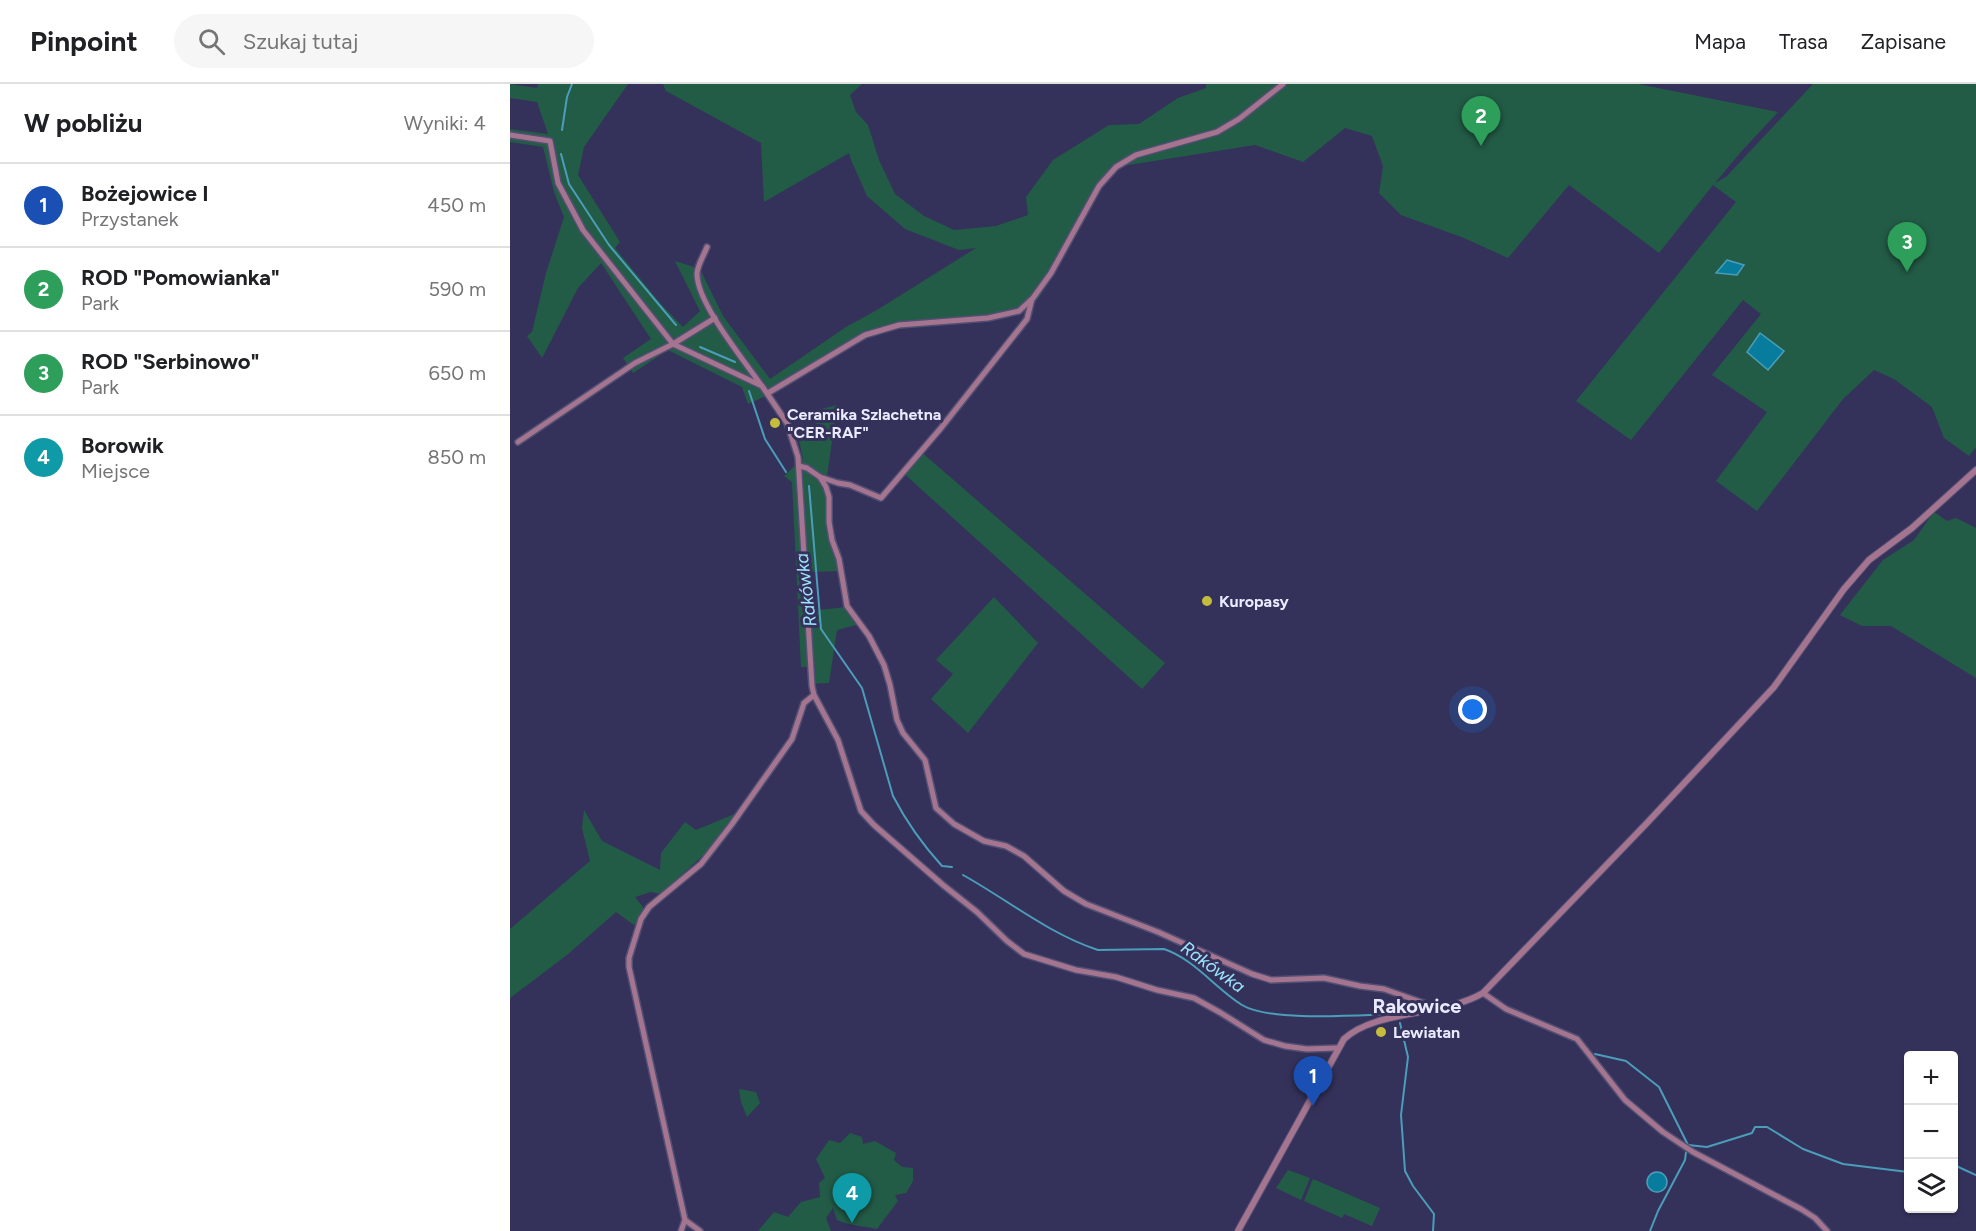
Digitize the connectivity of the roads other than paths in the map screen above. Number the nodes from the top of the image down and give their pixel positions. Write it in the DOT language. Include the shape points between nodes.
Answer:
graph roads {
  1 [pos="1283,84"];
  2 [pos="510,135"];
  3 [pos="707,247"];
  4 [pos="1033,298"];
  5 [pos="715,318"];
  6 [pos="673,344"];
  7 [pos="762,386"];
  8 [pos="768,393"];
  9 [pos="518,442"];
  10 [pos="799,466"];
  11 [pos="1976,470"];
  12 [pos="820,477"];
  13 [pos="838,483"];
  14 [pos="829,497"];
  15 [pos="814,695"];
  16 [pos="1483,993"];
  17 [pos="1434,1010"];
  18 [pos="1337,1048"];
  19 [pos="686,1220"];
  20 [pos="681,1231"];
  21 [pos="700,1231"];
  22 [pos="1238,1231"];
  23 [pos="1827,1231"];
  1 -- 4 [label="street" via="1217,132 1136,155 1116,167 1099,186 1064,252"];
  2 -- 6 [label="street" via="550,141 558,183 583,230"];
  3 -- 5 [label="street" via="697,273 702,295"];
  4 -- 8 [label="street" via="1019,311 998,316 899,325 865,335"];
  4 -- 13 [label="street" via="1027,319 881,498"];
  5 -- 6 [label="street"];
  5 -- 7 [label="street"];
  6 -- 7 [label="street"];
  6 -- 9 [label="street" via="635,363"];
  7 -- 8 [label="street"];
  8 -- 10 [label="street" via="787,423"];
  10 -- 12 [label="street"];
  10 -- 15 [label="street"];
  11 -- 16 [label="street" via="1912,528 1869,560 1774,687"];
  12 -- 13 [label="street"];
  12 -- 14 [label="street"];
  13 -- 14 [label="street"];
  14 -- 17 [label="street" via="829,522 847,606 884,665 897,720 925,760 936,808 954,824 1024,856 1064,891 1086,904 1252,974 1271,980 1324,978 1384,988"];
  15 -- 18 [label="street" via="838,740 861,811 1024,954 1194,998 1264,1040 1307,1049"];
  15 -- 19 [label="street" via="804,703 792,739 701,864 648,908 629,958"];
  16 -- 17 [label="street"];
  16 -- 23 [label="street" via="1506,1009 1576,1039 1625,1100 1664,1132 1801,1209"];
  17 -- 18 [label="street" via="1357,1029"];
  18 -- 22 [label="street"];
  19 -- 20 [label="street"];
  19 -- 21 [label="street"];
}
